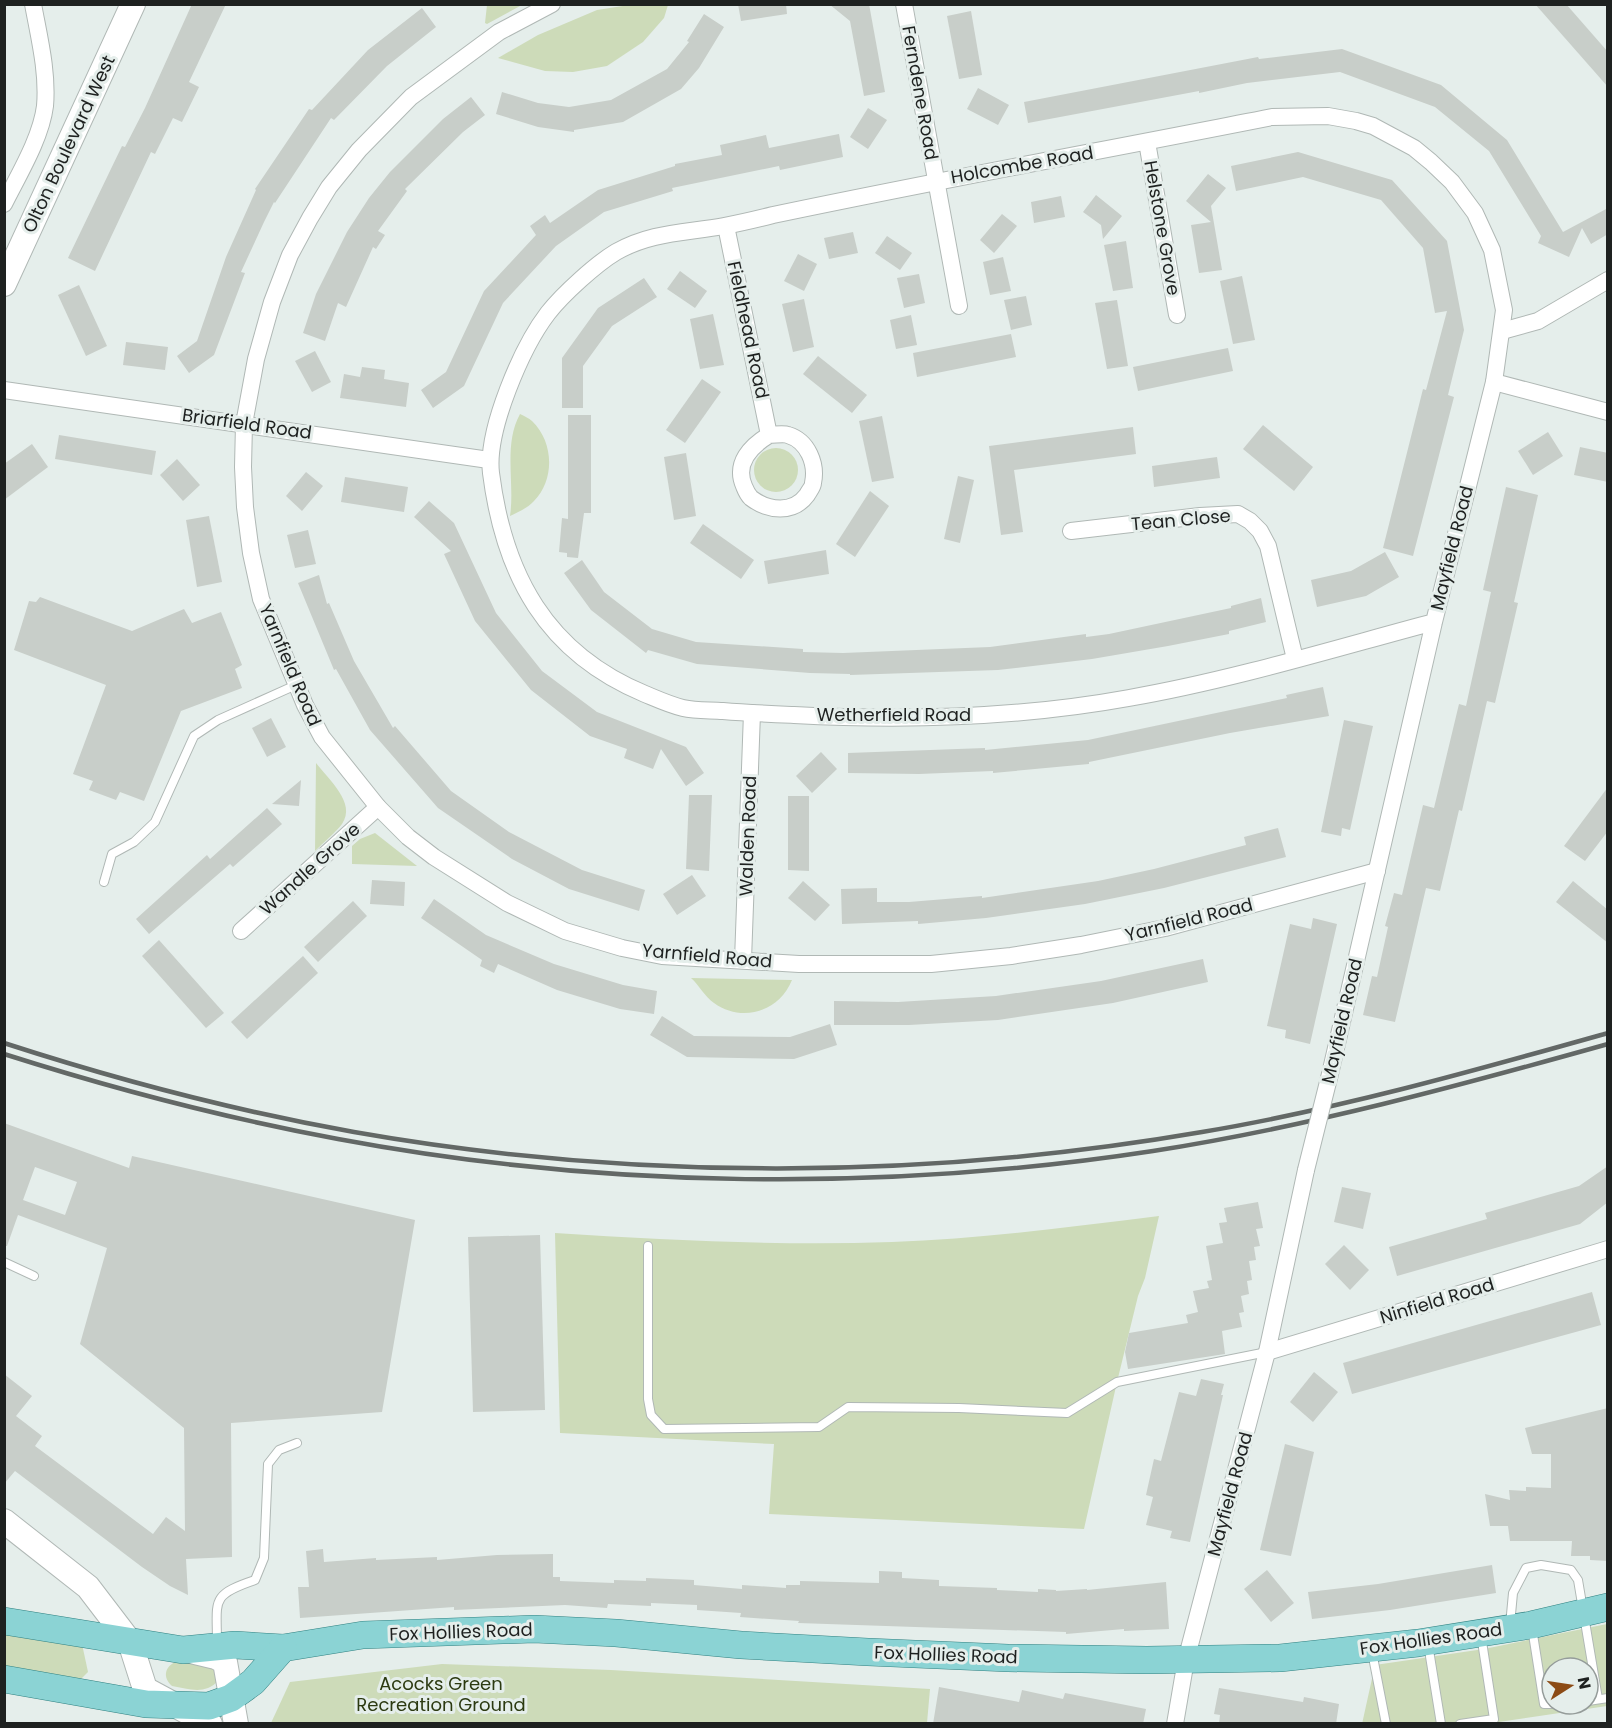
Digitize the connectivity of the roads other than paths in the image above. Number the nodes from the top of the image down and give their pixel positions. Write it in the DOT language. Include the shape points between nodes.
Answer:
graph roads {
  1 [pos="33,4"];
  2 [pos="133,4"];
  3 [pos="552,4"];
  4 [pos="904,4"];
  5 [pos="1147,142"];
  6 [pos="936,181"];
  7 [pos="4,204"];
  8 [pos="726,225"];
  9 [pos="1608,280"];
  10 [pos="4,284"];
  11 [pos="959,306"];
  12 [pos="1177,315"];
  13 [pos="1502,331"];
  14 [pos="1494,382"];
  15 [pos="4,390"];
  16 [pos="1608,412"];
  17 [pos="244,424"];
  18 [pos="769,435"];
  19 [pos="489,460"];
  20 [pos="1071,531"];
  21 [pos="1434,622"];
  22 [pos="1295,659"];
  23 [pos="296,685"];
  24 [pos="752,713"];
  25 [pos="378,807"];
  26 [pos="1377,871"];
  27 [pos="104,882"];
  28 [pos="241,931"];
  29 [pos="743,960"];
  30 [pos="648,1246"];
  31 [pos="1608,1249"];
  32 [pos="4,1262"];
  33 [pos="34,1276"];
  34 [pos="1267,1352"];
  35 [pos="297,1443"];
  36 [pos="4,1521"];
  37 [pos="1596,1610"];
  38 [pos="4,1621"];
  39 [pos="1520,1626"];
  40 [pos="1480,1633"];
  41 [pos="130,1642"];
  42 [pos="1428,1642"];
  43 [pos="217,1647"];
  44 [pos="283,1648"];
  45 [pos="1371,1648"];
  46 [pos="183,1650"];
  47 [pos="1597,1656"];
  48 [pos="1186,1660"];
  49 [pos="4,1679"];
  50 [pos="1540,1691"];
  51 [pos="179,1706"];
  52 [pos="234,1711"];
  53 [pos="210,1724"];
  54 [pos="1175,1724"];
  55 [pos="1386,1724"];
  56 [pos="1441,1724"];
  57 [pos="1460,1724"];
  1 -- 7 [label="street" via="43,55 45,106 34,142"];
  2 -- 10 [label="main road, Olton Boulevard West"];
  3 -- 17 [label="street, Yarnfield Road" via="499,32 411,98 359,150 329,187 290,255 272,302"];
  4 -- 6 [label="street, Ferndene Road"];
  5 -- 6 [label="street, Holcombe Road"];
  5 -- 12 [label="street, Helstone Grove"];
  5 -- 13 [label="street, Holcombe Road" via="1272,117 1328,116 1373,126 1431,162 1475,213 1492,250 1502,291"];
  6 -- 8 [label="street, Holcombe Road"];
  6 -- 11 [label="street, Ferndene Road"];
  8 -- 18 [label="street, Fieldhead Road"];
  8 -- 19 [label="street, Holcombe Road" via="646,237 612,254 583,278 548,313 521,358 504,402"];
  9 -- 13 [label="street" via="1538,321"];
  13 -- 14 [label="street, Holcombe Road"];
  14 -- 16 [label="street"];
  14 -- 21 [label="street, Mayfield Road"];
  15 -- 17 [label="street, Briarfield Road"];
  17 -- 19 [label="street, Briarfield Road"];
  17 -- 23 [label="street, Yarnfield Road" via="245,507 251,553 261,599"];
  18 -- 18 [label="street" via="788,435 806,446 813,464 813,485 801,503 783,508 764,507 748,495 740,478 742,462 748,450"];
  19 -- 24 [label="street, Wetherfield Road" via="507,551 545,622 574,651 643,694 687,709"];
  20 -- 22 [label="street, Tean Close" via="1200,516 1238,514 1251,521 1268,546"];
  21 -- 22 [label="street, Wetherfield Road"];
  21 -- 26 [label="street, Mayfield Road"];
  22 -- 24 [label="street, Wetherfield Road" via="1193,685 1068,708 916,717"];
  23 -- 25 [label="street, Yarnfield Road" via="322,737"];
  23 -- 27 [label="lane" via="218,720 194,736 155,822 134,842 112,854"];
  24 -- 29 [label="street, Walden Road"];
  25 -- 28 [label="street, Wandle Grove"];
  25 -- 29 [label="street, Yarnfield Road" via="408,837 450,869 565,931 662,956"];
  26 -- 29 [label="street, Yarnfield Road" via="1165,928 1011,956 931,964"];
  26 -- 34 [label="street, Mayfield Road, bridge"];
  30 -- 34 [label="lane" via="648,1400 651,1415 664,1429 819,1426 848,1407 1067,1413 1117,1382"];
  31 -- 34 [label="street, Ninfield Road"];
  32 -- 33 [label="lane"];
  34 -- 48 [label="street, Mayfield Road"];
  35 -- 43 [label="lane" via="279,1450 268,1464 264,1558 255,1580 222,1594 217,1606"];
  36 -- 41 [label="main road" via="88,1587"];
  37 -- 39 [label="main road, Fox Hollies Road"];
  37 -- 39 [label="lane" via="1571,1570 1541,1565 1526,1568 1513,1593"];
  37 -- 47 [label="lane"];
  38 -- 41 [label="main road, Fox Hollies Road"];
  39 -- 40 [label="main road, Fox Hollies Road"];
  39 -- 50 [label="lane"];
  40 -- 42 [label="main road, Fox Hollies Road"];
  40 -- 57 [label="lane" via="1494,1719"];
  41 -- 46 [label="main road, Fox Hollies Road"];
  41 -- 51 [label="main road" via="146,1689"];
  42 -- 45 [label="main road, Fox Hollies Road"];
  42 -- 56 [label="lane"];
  43 -- 44 [label="main road, Fox Hollies Road"];
  43 -- 46 [label="main road, Fox Hollies Road"];
  44 -- 48 [label="main road, Fox Hollies Road" via="363,1635 534,1629 1008,1659"];
  44 -- 52 [label="main road"];
  45 -- 48 [label="main road, Fox Hollies Road" via="1280,1658"];
  45 -- 55 [label="lane"];
  46 -- 52 [label="main road" via="225,1662"];
  48 -- 54 [label="street, Mayfield Road"];
  49 -- 51 [label="main road" via="146,1704"];
  51 -- 52 [label="main road"];
  51 -- 53 [label="main road"];
}
